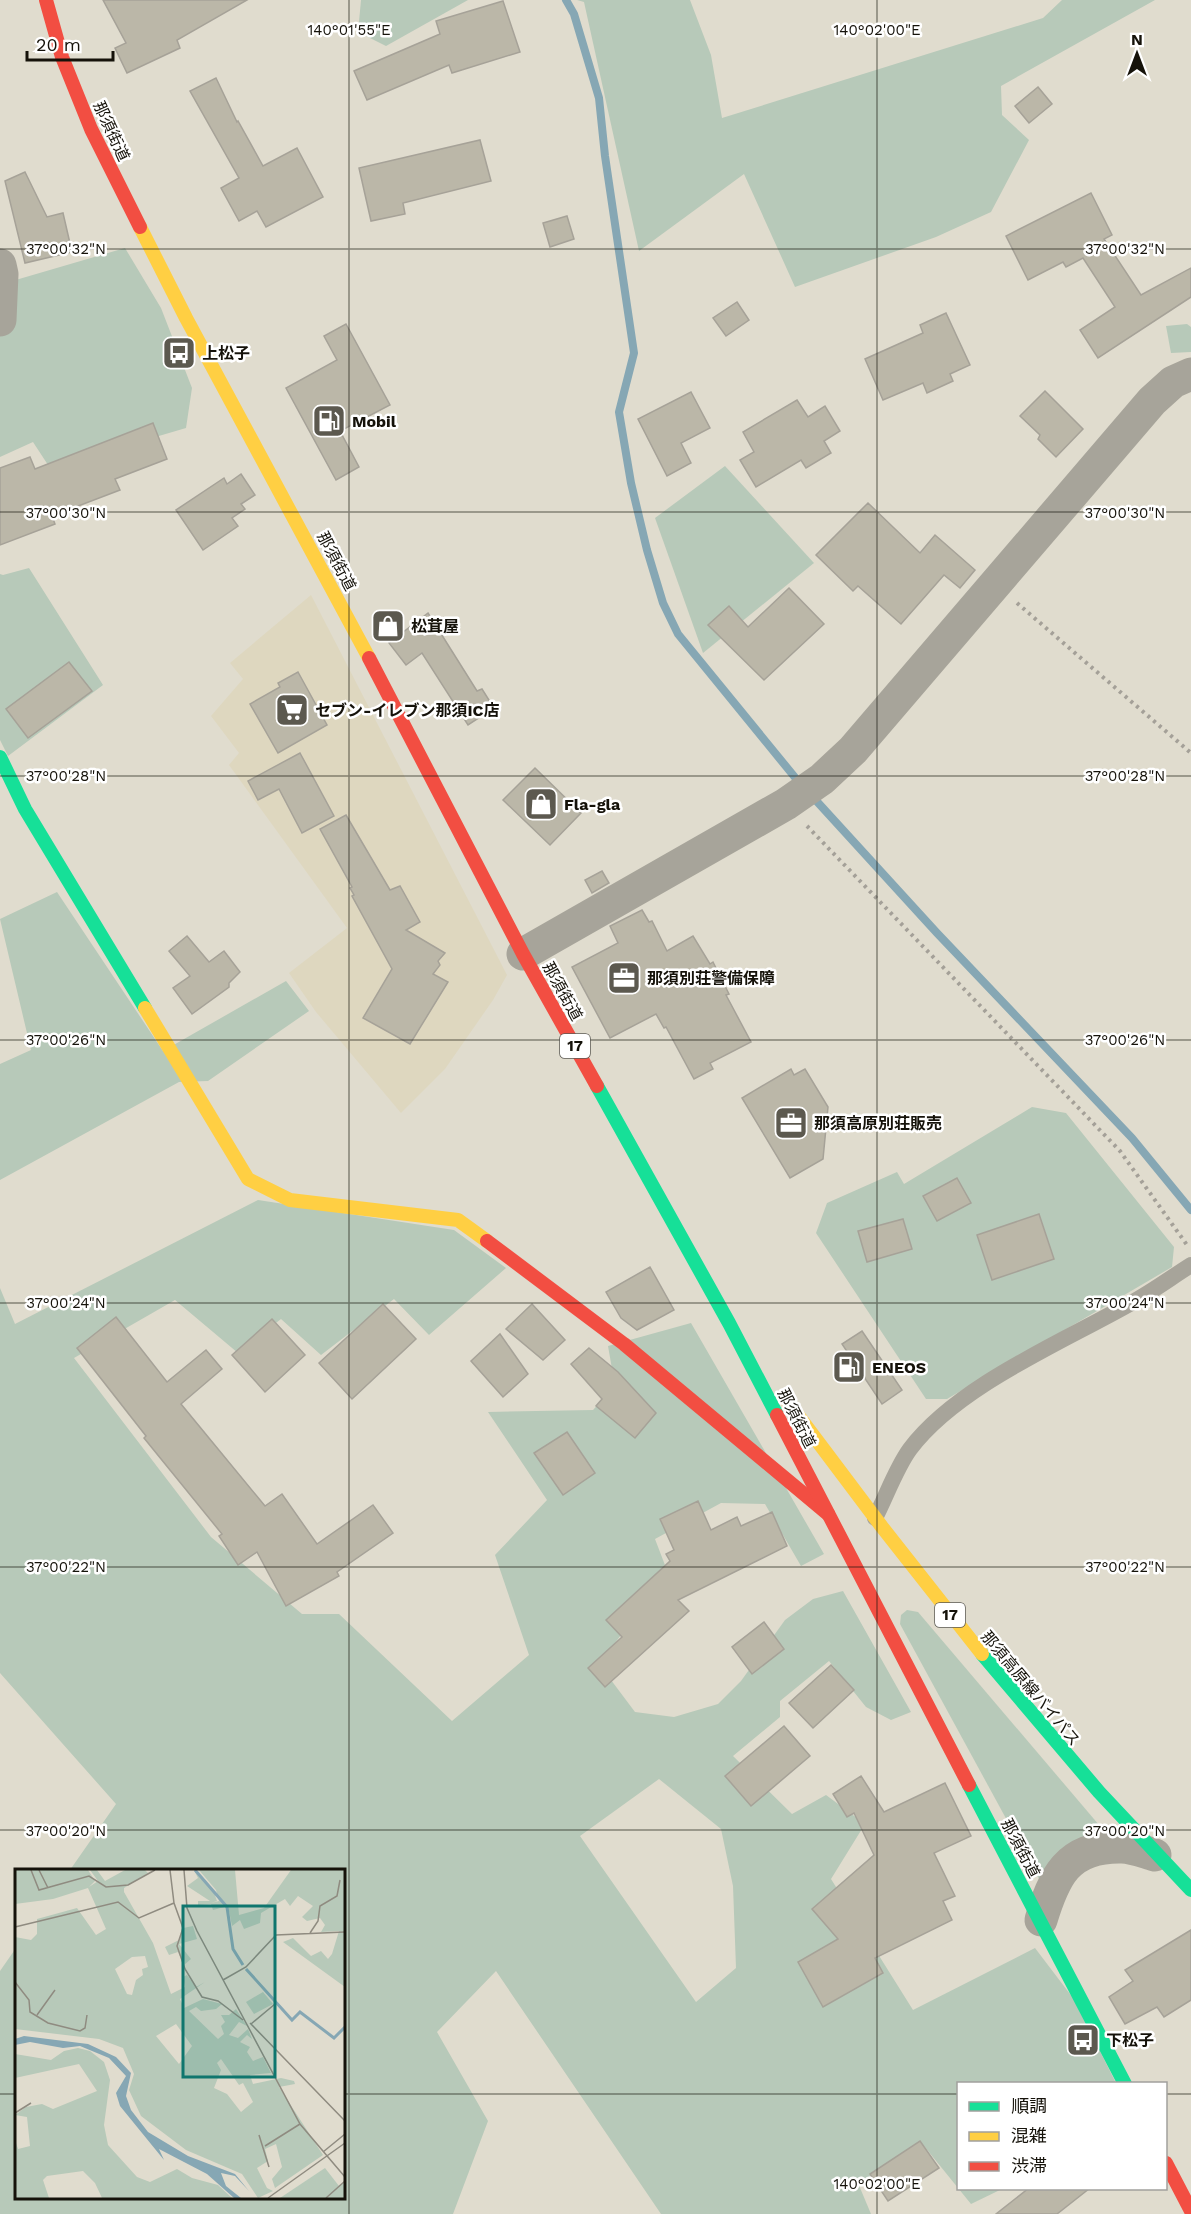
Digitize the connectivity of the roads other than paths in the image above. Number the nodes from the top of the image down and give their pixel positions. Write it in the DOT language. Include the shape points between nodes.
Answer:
graph roads {
  1 [pos="46,0"];
  2 [pos="0,265"];
  3 [pos="0,320"];
  4 [pos="1191,374"];
  5 [pos="0,757"];
  6 [pos="523,954"];
  7 [pos="1191,1265"];
  8 [pos="729,1323"];
  9 [pos="828,1514"];
  10 [pos="875,1518"];
  11 [pos="1155,1855"];
  12 [pos="1191,1890"];
  13 [pos="1041,1920"];
  14 [pos="1124,2082"];
  15 [pos="1167,2165"];
  16 [pos="1191,2211"];
  1 -- 6 [label="main road, 那須街道 / 17" via="62,57 112,171"];
  2 -- 3 [label="street"];
  4 -- 6 [label="street" via="1173,382 1152,401 853,750 822,779 790,802"];
  5 -- 9 [label="main road" via="25,809 248,1179 290,1200 458,1220 624,1344"];
  6 -- 8 [label="main road, 那須街道 / 17"];
  7 -- 10 [label="lane" via="1135,1301 1050,1345 975,1391 938,1420 910,1450"];
  8 -- 9 [label="main road, 那須街道 / 17"];
  8 -- 10 [label="main road, 那須高原線バイパス / 17"];
  9 -- 13 [label="main road, 那須街道 / 17"];
  10 -- 11 [label="main road, 那須高原線バイパス / 17" via="976,1648"];
  11 -- 12 [label="main road, 那須高原線バイパス / 17"];
  11 -- 13 [label="street" via="1120,1846 1092,1850 1066,1865 1051,1888"];
  13 -- 14 [label="main road, 那須街道 / 17"];
  15 -- 16 [label="main road"];
}
